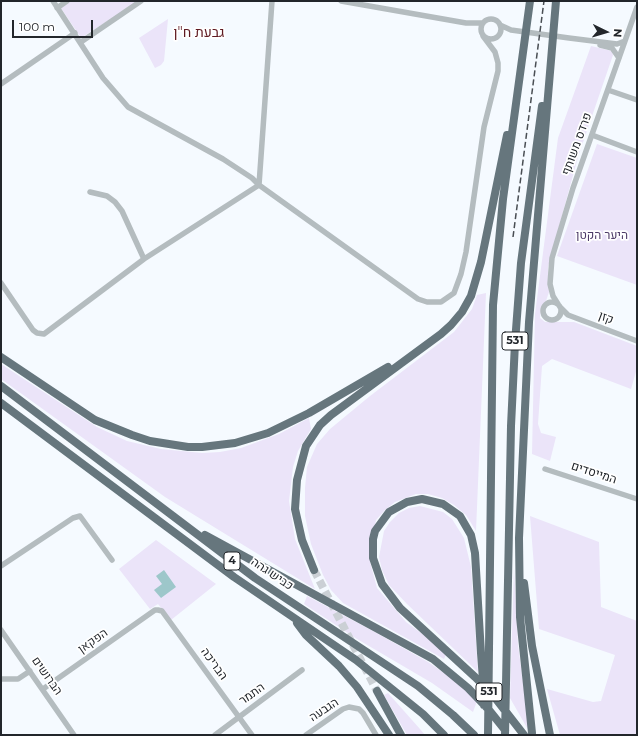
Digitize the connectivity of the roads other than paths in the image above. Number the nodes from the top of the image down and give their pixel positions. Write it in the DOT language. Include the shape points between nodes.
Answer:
graph roads {
  1 [pos="53,1"];
  2 [pos="67,1"];
  3 [pos="141,1"];
  4 [pos="272,1"];
  5 [pos="341,1"];
  6 [pos="556,1"];
  7 [pos="530,3"];
  8 [pos="637,7"];
  9 [pos="57,8"];
  10 [pos="636,16"];
  11 [pos="554,21"];
  12 [pos="466,23"];
  13 [pos="483,23"];
  14 [pos="500,25"];
  15 [pos="511,30"];
  16 [pos="75,33"];
  17 [pos="482,34"];
  18 [pos="498,35"];
  19 [pos="569,38"];
  20 [pos="625,41"];
  21 [pos="81,42"];
  22 [pos="495,52"];
  23 [pos="619,58"];
  24 [pos="1,84"];
  25 [pos="608,90"];
  26 [pos="637,100"];
  27 [pos="592,135"];
  28 [pos="637,152"];
  29 [pos="259,185"];
  30 [pos="90,192"];
  31 [pos="144,259"];
  32 [pos="1,283"];
  33 [pos="550,292"];
  34 [pos="547,304"];
  35 [pos="559,306"];
  36 [pos="568,315"];
  37 [pos="558,317"];
  38 [pos="637,341"];
  39 [pos="428,343"];
  40 [pos="1,357"];
  41 [pos="1,386"];
  42 [pos="1,404"];
  43 [pos="545,469"];
  44 [pos="637,499"];
  45 [pos="151,500"];
  46 [pos="520,500"];
  47 [pos="112,560"];
  48 [pos="1,566"];
  49 [pos="314,570"];
  50 [pos="155,610"];
  51 [pos="292,617"];
  52 [pos="1,630"];
  53 [pos="302,670"];
  54 [pos="30,671"];
  55 [pos="1,679"];
  56 [pos="43,689"];
  57 [pos="377,691"];
  58 [pos="239,717"];
  59 [pos="435,725"];
  60 [pos="528,734"];
  61 [pos="74,735"];
  62 [pos="215,735"];
  63 [pos="252,735"];
  64 [pos="306,735"];
  65 [pos="376,735"];
  66 [pos="389,735"];
  67 [pos="401,735"];
  68 [pos="439,735"];
  69 [pos="444,735"];
  70 [pos="474,735"];
  71 [pos="487,735"];
  72 [pos="506,735"];
  73 [pos="550,735"];
  1 -- 9 [label="street"];
  2 -- 9 [label="street"];
  3 -- 21 [label="street"];
  4 -- 29 [label="street"];
  5 -- 12 [label="street"];
  6 -- 11 [label="highway, 531"];
  7 -- 39 [label="highway" via="499,181 476,282 462,312 451,325"];
  7 -- 71 [label="highway, 531" via="503,199 493,305"];
  8 -- 10 [label="street, פרדס משותף"];
  9 -- 16 [label="street"];
  10 -- 20 [label="street, פרדס משותף"];
  11 -- 46 [label="highway" via="528,322"];
  11 -- 72 [label="highway, 531" via="528,202 516,328"];
  12 -- 13 [label="street"];
  12 -- 17 [label="street" via="477,28"];
  13 -- 14 [label="street" via="491,19"];
  13 -- 17 [label="street"];
  14 -- 15 [label="street"];
  14 -- 18 [label="street"];
  15 -- 18 [label="street"];
  15 -- 19 [label="street"];
  16 -- 21 [label="street"];
  16 -- 24 [label="street"];
  17 -- 18 [label="street" via="490,39"];
  17 -- 22 [label="street"];
  18 -- 22 [label="street"];
  19 -- 20 [label="street" via="617,44"];
  19 -- 23 [label="street" via="612,48"];
  20 -- 23 [label="street, פרדס משותף"];
  21 -- 29 [label="street" via="103,78 128,107 222,159"];
  22 -- 29 [label="street" via="498,71 484,127 466,252 457,286 447,299 434,303 418,300"];
  23 -- 25 [label="street, פרדס משותף"];
  25 -- 26 [label="street"];
  25 -- 27 [label="street, פרדס משותף"];
  27 -- 28 [label="street"];
  27 -- 33 [label="street, פרדס משותף" via="552,258"];
  29 -- 31 [label="street"];
  30 -- 31 [label="street" via="107,196 115,202 122,211"];
  31 -- 32 [label="street" via="44,334 33,330"];
  33 -- 34 [label="street, פרדס משותף"];
  33 -- 35 [label="street"];
  34 -- 35 [label="street" via="553,302"];
  34 -- 37 [label="street" via="544,308 546,316 553,319"];
  35 -- 36 [label="street, קזן"];
  35 -- 37 [label="street" via="561,313"];
  36 -- 37 [label="street"];
  36 -- 38 [label="street, קזן"];
  39 -- 40 [label="highway" via="309,413 268,433 235,444 202,447 150,441 115,429 96,420"];
  39 -- 49 [label="highway" via="331,415 306,446 297,480 295,509 302,540"];
  41 -- 45 [label="highway, כביש גהה / 4"];
  42 -- 51 [label="highway, כביש גהה / 4" via="234,578"];
  43 -- 44 [label="street, המייסדים"];
  45 -- 70 [label="highway, כביש גהה / 4" via="255,578 407,678"];
  45 -- 72 [label="highway" via="221,545 433,659 468,688 499,722"];
  46 -- 60 [label="highway" via="519,594"];
  46 -- 73 [label="highway" via="526,607"];
  47 -- 48 [label="street" via="80,516 73,518"];
  50 -- 56 [label="street, הפקאן"];
  50 -- 58 [label="street, הבריכה" via="162,611"];
  51 -- 59 [label="highway, כביש גהה / 4" via="356,660"];
  51 -- 66 [label="highway" via="357,687"];
  52 -- 54 [label="street, הברושים"];
  53 -- 58 [label="street, התמר"];
  54 -- 55 [label="street" via="18,679"];
  54 -- 56 [label="street, הברושים"];
  56 -- 61 [label="street, הברושים"];
  57 -- 67 [label="highway"];
  58 -- 62 [label="street, התמר"];
  58 -- 63 [label="street, הבריכה"];
  59 -- 68 [label="highway"];
  59 -- 69 [label="highway, כביש גהה / 4"];
  60 -- 71 [label="highway" via="496,699 400,608 382,584 372,558 373,539 378,524 395,508 414,500 430,500 450,507 464,521 471,535 475,553 480,636"];
  64 -- 65 [label="street, הגבעה" via="343,709 355,708 363,713"];
}
